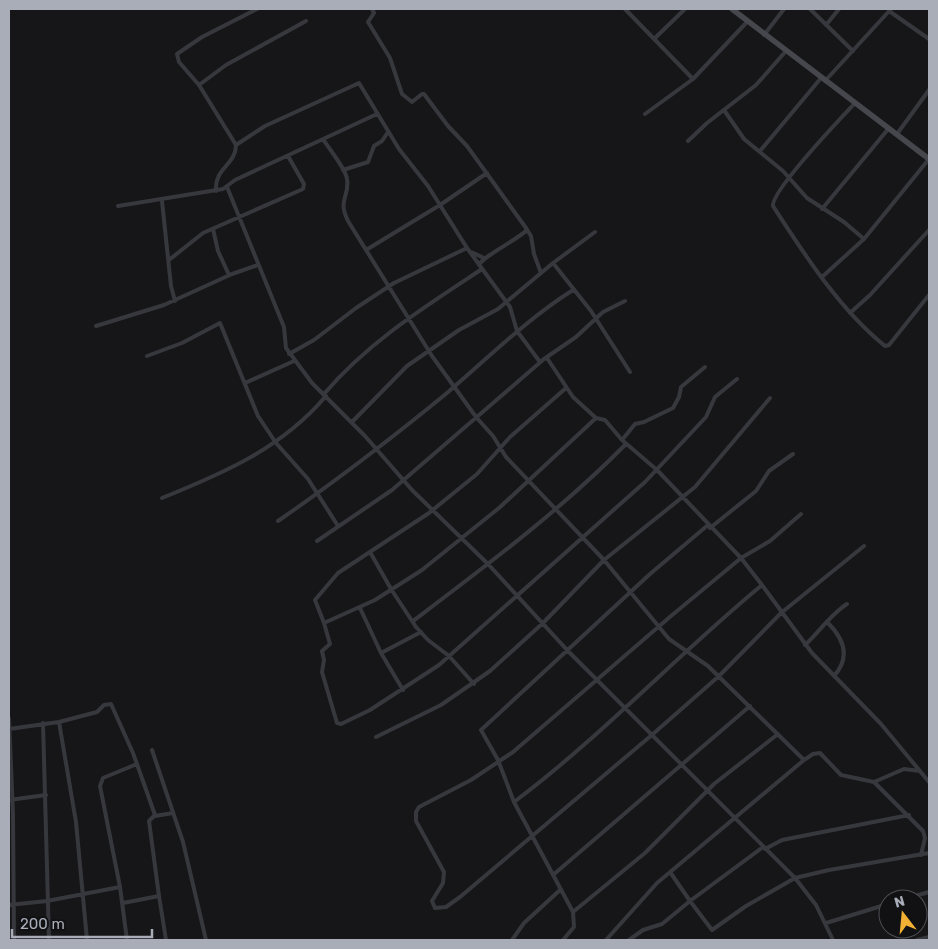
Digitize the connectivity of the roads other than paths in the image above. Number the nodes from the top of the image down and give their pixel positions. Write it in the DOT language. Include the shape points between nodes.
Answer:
graph roads {
  1 [pos="257,9"];
  2 [pos="372,9"];
  3 [pos="626,9"];
  4 [pos="685,9"];
  5 [pos="732,9"];
  6 [pos="784,9"];
  7 [pos="810,9"];
  8 [pos="839,9"];
  9 [pos="890,10"];
  10 [pos="306,21"];
  11 [pos="747,22"];
  12 [pos="826,24"];
  13 [pos="764,35"];
  14 [pos="654,39"];
  15 [pos="929,39"];
  16 [pos="786,51"];
  17 [pos="853,51"];
  18 [pos="693,79"];
  19 [pos="823,80"];
  20 [pos="199,85"];
  21 [pos="929,90"];
  22 [pos="855,103"];
  23 [pos="724,110"];
  24 [pos="377,114"];
  25 [pos="646,114"];
  26 [pos="889,128"];
  27 [pos="388,132"];
  28 [pos="897,134"];
  29 [pos="323,139"];
  30 [pos="688,142"];
  31 [pos="236,145"];
  32 [pos="760,151"];
  33 [pos="288,156"];
  34 [pos="929,159"];
  35 [pos="344,170"];
  36 [pos="487,173"];
  37 [pos="790,178"];
  38 [pos="227,187"];
  39 [pos="216,191"];
  40 [pos="162,201"];
  41 [pos="440,205"];
  42 [pos="118,206"];
  43 [pos="822,209"];
  44 [pos="238,217"];
  45 [pos="213,229"];
  46 [pos="527,230"];
  47 [pos="929,230"];
  48 [pos="595,232"];
  49 [pos="864,239"];
  50 [pos="468,249"];
  51 [pos="366,250"];
  52 [pos="484,258"];
  53 [pos="168,260"];
  54 [pos="553,263"];
  55 [pos="258,265"];
  56 [pos="481,267"];
  57 [pos="541,273"];
  58 [pos="229,275"];
  59 [pos="822,276"];
  60 [pos="388,288"];
  61 [pos="573,290"];
  62 [pos="929,295"];
  63 [pos="174,301"];
  64 [pos="505,301"];
  65 [pos="625,301"];
  66 [pos="850,313"];
  67 [pos="408,319"];
  68 [pos="596,319"];
  69 [pos="96,326"];
  70 [pos="518,330"];
  71 [pos="429,351"];
  72 [pos="289,354"];
  73 [pos="147,356"];
  74 [pos="547,358"];
  75 [pos="294,360"];
  76 [pos="540,362"];
  77 [pos="705,367"];
  78 [pos="630,372"];
  79 [pos="737,379"];
  80 [pos="245,383"];
  81 [pos="455,386"];
  82 [pos="566,388"];
  83 [pos="325,395"];
  84 [pos="770,398"];
  85 [pos="476,418"];
  86 [pos="596,418"];
  87 [pos="352,422"];
  88 [pos="622,440"];
  89 [pos="276,443"];
  90 [pos="626,444"];
  91 [pos="500,447"];
  92 [pos="376,448"];
  93 [pos="792,454"];
  94 [pos="657,470"];
  95 [pos="404,480"];
  96 [pos="529,480"];
  97 [pos="318,494"];
  98 [pos="682,497"];
  99 [pos="162,498"];
  100 [pos="555,508"];
  101 [pos="434,510"];
  102 [pos="801,514"];
  103 [pos="278,521"];
  104 [pos="338,526"];
  105 [pos="709,527"];
  106 [pos="463,538"];
  107 [pos="582,538"];
  108 [pos="317,540"];
  109 [pos="864,546"];
  110 [pos="370,552"];
  111 [pos="741,558"];
  112 [pos="604,560"];
  113 [pos="488,564"];
  114 [pos="762,585"];
  115 [pos="391,589"];
  116 [pos="630,593"];
  117 [pos="517,595"];
  118 [pos="847,604"];
  119 [pos="360,608"];
  120 [pos="781,613"];
  121 [pos="413,621"];
  122 [pos="324,623"];
  123 [pos="543,623"];
  124 [pos="828,623"];
  125 [pos="657,627"];
  126 [pos="421,632"];
  127 [pos="805,645"];
  128 [pos="568,651"];
  129 [pos="685,652"];
  130 [pos="380,653"];
  131 [pos="449,656"];
  132 [pos="719,676"];
  133 [pos="834,676"];
  134 [pos="597,680"];
  135 [pos="474,684"];
  136 [pos="403,690"];
  137 [pos="750,706"];
  138 [pos="625,707"];
  139 [pos="9,718"];
  140 [pos="60,722"];
  141 [pos="43,723"];
  142 [pos="9,729"];
  143 [pos="653,734"];
  144 [pos="778,734"];
  145 [pos="376,737"];
  146 [pos="152,750"];
  147 [pos="804,760"];
  148 [pos="498,763"];
  149 [pos="914,763"];
  150 [pos="137,764"];
  151 [pos="681,764"];
  152 [pos="909,768"];
  153 [pos="920,771"];
  154 [pos="874,782"];
  155 [pos="929,782"];
  156 [pos="707,791"];
  157 [pos="46,795"];
  158 [pos="10,800"];
  159 [pos="514,802"];
  160 [pos="173,813"];
  161 [pos="909,815"];
  162 [pos="155,816"];
  163 [pos="734,818"];
  164 [pos="532,836"];
  165 [pos="764,848"];
  166 [pos="929,853"];
  167 [pos="921,855"];
  168 [pos="670,872"];
  169 [pos="553,874"];
  170 [pos="795,878"];
  171 [pos="120,887"];
  172 [pos="560,890"];
  173 [pos="84,894"];
  174 [pos="159,896"];
  175 [pos="47,901"];
  176 [pos="690,901"];
  177 [pos="123,903"];
  178 [pos="11,904"];
  179 [pos="878,907"];
  180 [pos="573,912"];
  181 [pos="826,922"];
  182 [pos="929,937"];
  183 [pos="14,940"];
  184 [pos="49,940"];
  185 [pos="88,940"];
  186 [pos="127,940"];
  187 [pos="166,940"];
  188 [pos="206,940"];
  189 [pos="512,940"];
  190 [pos="563,940"];
  191 [pos="606,940"];
  192 [pos="629,940"];
  193 [pos="833,940"];
  194 [pos="917,940"];
  1 -- 20 [label="street" via="202,37 177,54 182,67"];
  2 -- 36 [label="street" via="374,13 368,22 390,58 402,94 412,102 424,94"];
  3 -- 14 [label="street"];
  4 -- 14 [label="street"];
  5 -- 11 [label="street"];
  6 -- 13 [label="street"];
  7 -- 12 [label="street"];
  8 -- 12 [label="street"];
  9 -- 15 [label="street"];
  9 -- 17 [label="street"];
  10 -- 20 [label="street" via="226,65"];
  11 -- 13 [label="street"];
  11 -- 18 [label="street"];
  12 -- 17 [label="street"];
  13 -- 16 [label="street"];
  14 -- 18 [label="street"];
  16 -- 19 [label="street"];
  16 -- 23 [label="street" via="756,85"];
  17 -- 19 [label="street"];
  18 -- 25 [label="street"];
  19 -- 22 [label="street"];
  19 -- 32 [label="street"];
  20 -- 31 [label="street"];
  21 -- 28 [label="street"];
  22 -- 26 [label="street"];
  22 -- 37 [label="street"];
  23 -- 30 [label="street"];
  23 -- 32 [label="street" via="744,139"];
  24 -- 27 [label="street"];
  24 -- 29 [label="street"];
  24 -- 31 [label="street" via="363,87 358,84 265,126"];
  26 -- 28 [label="street"];
  26 -- 43 [label="street"];
  27 -- 35 [label="street" via="374,146 368,162"];
  27 -- 41 [label="street"];
  28 -- 34 [label="street"];
  29 -- 33 [label="street"];
  29 -- 35 [label="street"];
  31 -- 39 [label="street" via="234,157 220,170"];
  32 -- 37 [label="street"];
  33 -- 38 [label="street"];
  33 -- 44 [label="street" via="305,188"];
  34 -- 49 [label="street"];
  35 -- 51 [label="street" via="348,184 342,205 344,213"];
  36 -- 41 [label="street"];
  36 -- 46 [label="street"];
  37 -- 43 [label="street"];
  37 -- 59 [label="street" via="772,204"];
  38 -- 39 [label="street"];
  38 -- 44 [label="street"];
  39 -- 40 [label="street"];
  40 -- 42 [label="street"];
  40 -- 53 [label="street"];
  41 -- 50 [label="street"];
  41 -- 51 [label="street"];
  43 -- 49 [label="street"];
  44 -- 45 [label="street"];
  44 -- 55 [label="street"];
  45 -- 53 [label="street" via="194,239"];
  45 -- 58 [label="street" via="218,251"];
  46 -- 52 [label="street"];
  46 -- 57 [label="street"];
  47 -- 66 [label="street"];
  48 -- 54 [label="street"];
  49 -- 59 [label="street"];
  50 -- 52 [label="street"];
  50 -- 56 [label="street"];
  50 -- 60 [label="street"];
  51 -- 60 [label="street"];
  52 -- 56 [label="street"];
  53 -- 63 [label="street"];
  54 -- 57 [label="street"];
  54 -- 61 [label="street"];
  55 -- 58 [label="street"];
  55 -- 72 [label="street" via="284,327"];
  56 -- 64 [label="street"];
  56 -- 67 [label="street"];
  57 -- 64 [label="street"];
  58 -- 63 [label="street"];
  59 -- 66 [label="street"];
  60 -- 67 [label="street"];
  60 -- 72 [label="street"];
  61 -- 68 [label="street"];
  61 -- 70 [label="street"];
  62 -- 66 [label="street" via="887,347"];
  63 -- 69 [label="street"];
  64 -- 70 [label="street"];
  64 -- 71 [label="street" via="492,313"];
  65 -- 68 [label="street"];
  67 -- 71 [label="street"];
  67 -- 83 [label="street" via="365,354"];
  68 -- 74 [label="street"];
  68 -- 78 [label="street"];
  70 -- 76 [label="street"];
  70 -- 81 [label="street"];
  71 -- 81 [label="street"];
  71 -- 87 [label="street" via="388,384"];
  72 -- 75 [label="street"];
  73 -- 80 [label="street" via="182,343 220,322"];
  74 -- 76 [label="street"];
  74 -- 82 [label="street"];
  75 -- 80 [label="street"];
  75 -- 83 [label="street"];
  76 -- 85 [label="street"];
  77 -- 88 [label="street" via="681,387 680,397 672,408 635,424"];
  79 -- 94 [label="street" via="715,397 706,417"];
  80 -- 89 [label="street" via="258,416"];
  81 -- 85 [label="street"];
  81 -- 92 [label="street"];
  82 -- 86 [label="street"];
  82 -- 91 [label="street"];
  83 -- 87 [label="street"];
  83 -- 89 [label="street"];
  84 -- 98 [label="street" via="702,479"];
  85 -- 91 [label="street"];
  85 -- 95 [label="street"];
  86 -- 88 [label="street" via="605,420"];
  86 -- 96 [label="street"];
  87 -- 92 [label="street"];
  88 -- 90 [label="street"];
  89 -- 97 [label="street"];
  89 -- 99 [label="street" via="243,463"];
  90 -- 94 [label="street"];
  90 -- 100 [label="street" via="586,484"];
  91 -- 96 [label="street"];
  91 -- 101 [label="street" via="477,474"];
  92 -- 95 [label="street"];
  92 -- 97 [label="street"];
  93 -- 105 [label="street" via="769,471 756,490"];
  94 -- 98 [label="street"];
  94 -- 107 [label="street"];
  95 -- 101 [label="street"];
  95 -- 104 [label="street"];
  96 -- 100 [label="street"];
  96 -- 106 [label="street"];
  97 -- 103 [label="street"];
  97 -- 104 [label="street"];
  98 -- 105 [label="street"];
  98 -- 112 [label="street"];
  100 -- 107 [label="street"];
  100 -- 113 [label="street" via="527,535"];
  101 -- 106 [label="street"];
  101 -- 110 [label="street"];
  102 -- 111 [label="street" via="770,541"];
  104 -- 108 [label="street"];
  105 -- 111 [label="street"];
  105 -- 116 [label="street"];
  106 -- 113 [label="street"];
  106 -- 115 [label="street"];
  107 -- 112 [label="street"];
  107 -- 117 [label="street"];
  109 -- 120 [label="street"];
  110 -- 115 [label="street"];
  110 -- 122 [label="street" via="338,573 316,598"];
  111 -- 114 [label="street"];
  111 -- 125 [label="street"];
  112 -- 116 [label="street"];
  112 -- 123 [label="street"];
  113 -- 117 [label="street"];
  113 -- 121 [label="street"];
  114 -- 120 [label="street"];
  114 -- 129 [label="street"];
  115 -- 119 [label="street"];
  115 -- 121 [label="street"];
  116 -- 125 [label="street"];
  116 -- 128 [label="street"];
  117 -- 123 [label="street"];
  117 -- 131 [label="street"];
  118 -- 124 [label="street"];
  119 -- 122 [label="street"];
  119 -- 130 [label="street"];
  120 -- 127 [label="street"];
  120 -- 132 [label="street"];
  121 -- 126 [label="street"];
  122 -- 136 [label="street" via="330,644 322,651 322,672 338,724 346,723"];
  123 -- 128 [label="street"];
  123 -- 135 [label="street"];
  124 -- 127 [label="street"];
  124 -- 133 [label="street" via="843,643 843,663"];
  125 -- 129 [label="street"];
  125 -- 134 [label="street"];
  126 -- 130 [label="street"];
  126 -- 131 [label="street"];
  127 -- 133 [label="street"];
  128 -- 134 [label="street"];
  128 -- 148 [label="street" via="518,699 481,728"];
  129 -- 132 [label="street"];
  129 -- 138 [label="street"];
  130 -- 136 [label="street"];
  131 -- 135 [label="street"];
  131 -- 136 [label="street"];
  132 -- 137 [label="street"];
  132 -- 143 [label="street"];
  133 -- 149 [label="street"];
  134 -- 138 [label="street"];
  134 -- 148 [label="street"];
  135 -- 145 [label="street" via="441,705"];
  137 -- 144 [label="street"];
  137 -- 151 [label="street"];
  138 -- 143 [label="street"];
  138 -- 159 [label="street" via="563,764"];
  139 -- 142 [label="street"];
  140 -- 141 [label="street"];
  140 -- 150 [label="street" via="97,712 109,703"];
  140 -- 173 [label="street"];
  141 -- 142 [label="street"];
  141 -- 157 [label="street"];
  142 -- 158 [label="street"];
  143 -- 151 [label="street"];
  143 -- 164 [label="street"];
  144 -- 147 [label="street"];
  144 -- 156 [label="street"];
  146 -- 160 [label="street"];
  147 -- 154 [label="street" via="820,753 841,775"];
  147 -- 163 [label="street"];
  148 -- 159 [label="street"];
  148 -- 164 [label="street" via="424,804 416,812 417,825 444,872 443,883 432,901 435,908 446,907 460,897"];
  149 -- 152 [label="street"];
  149 -- 153 [label="street"];
  150 -- 162 [label="street"];
  150 -- 171 [label="street" via="101,782"];
  151 -- 156 [label="street"];
  151 -- 169 [label="street"];
  152 -- 153 [label="street"];
  152 -- 154 [label="street"];
  153 -- 155 [label="street"];
  154 -- 161 [label="street"];
  156 -- 163 [label="street"];
  156 -- 180 [label="street" via="645,853"];
  157 -- 158 [label="street"];
  157 -- 175 [label="street"];
  158 -- 178 [label="street"];
  159 -- 164 [label="street"];
  160 -- 162 [label="street"];
  160 -- 188 [label="street"];
  161 -- 165 [label="street" via="782,840"];
  161 -- 167 [label="street" via="924,834"];
  162 -- 174 [label="street" via="149,822"];
  163 -- 165 [label="street"];
  163 -- 168 [label="street"];
  164 -- 169 [label="street"];
  165 -- 170 [label="street"];
  165 -- 176 [label="street"];
  166 -- 167 [label="street"];
  167 -- 170 [label="street"];
  168 -- 176 [label="street"];
  168 -- 191 [label="street"];
  169 -- 172 [label="street"];
  170 -- 176 [label="street" via="712,930"];
  170 -- 181 [label="street"];
  171 -- 173 [label="street"];
  171 -- 177 [label="street"];
  172 -- 180 [label="street"];
  172 -- 189 [label="street" via="524,923"];
  173 -- 175 [label="street"];
  173 -- 185 [label="street"];
  174 -- 177 [label="street"];
  174 -- 187 [label="street"];
  175 -- 178 [label="street"];
  175 -- 184 [label="street"];
  176 -- 192 [label="street" via="662,924 643,930"];
  177 -- 186 [label="street"];
  178 -- 183 [label="street"];
  179 -- 181 [label="street"];
  180 -- 190 [label="street" via="574,927"];
  181 -- 193 [label="street"];
  182 -- 194 [label="street"];
}
